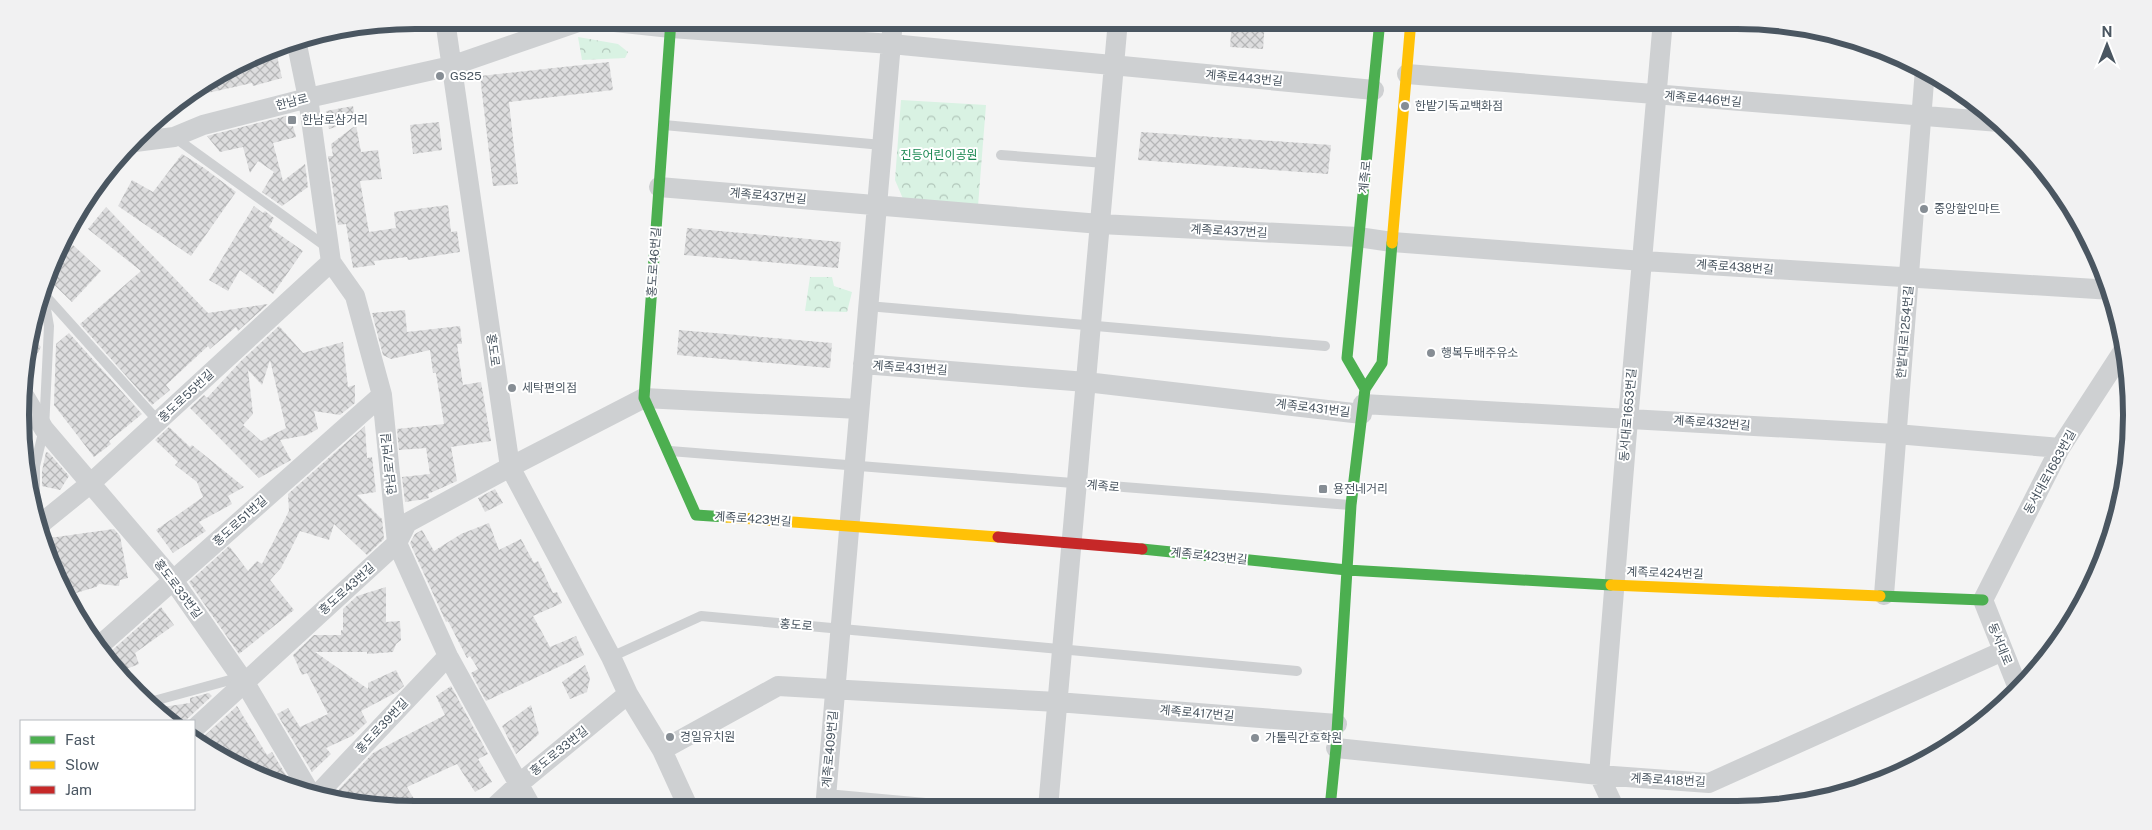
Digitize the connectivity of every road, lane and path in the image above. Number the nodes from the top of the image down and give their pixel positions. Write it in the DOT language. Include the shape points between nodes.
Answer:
graph roads {
  1 [pos="446,29"];
  2 [pos="558,29"];
  3 [pos="671,29"];
  4 [pos="726,29"];
  5 [pos="892,29"];
  6 [pos="1117,29"];
  7 [pos="1379,29"];
  8 [pos="1410,29"];
  9 [pos="1662,29"];
  10 [pos="891,44"];
  11 [pos="297,47"];
  12 [pos="451,66"];
  13 [pos="1114,66"];
  14 [pos="1407,74"];
  15 [pos="1924,77"];
  16 [pos="1374,90"];
  17 [pos="1656,96"];
  18 [pos="308,98"];
  19 [pos="1922,116"];
  20 [pos="1987,121"];
  21 [pos="664,125"];
  22 [pos="174,137"];
  23 [pos="146,139"];
  24 [pos="882,145"];
  25 [pos="1000,155"];
  26 [pos="1105,163"];
  27 [pos="659,187"];
  28 [pos="877,205"];
  29 [pos="1100,224"];
  30 [pos="1358,237"];
  31 [pos="1392,242"];
  32 [pos="330,255"];
  33 [pos="1643,261"];
  34 [pos="1909,278"];
  35 [pos="2102,289"];
  36 [pos="47,296"];
  37 [pos="45,305"];
  38 [pos="868,306"];
  39 [pos="1091,325"];
  40 [pos="1325,346"];
  41 [pos="2119,358"];
  42 [pos="863,364"];
  43 [pos="1086,382"];
  44 [pos="382,395"];
  45 [pos="644,398"];
  46 [pos="1363,402"];
  47 [pos="29,406"];
  48 [pos="859,409"];
  49 [pos="1627,418"];
  50 [pos="158,421"];
  51 [pos="44,429"];
  52 [pos="1896,434"];
  53 [pos="2060,448"];
  54 [pos="668,451"];
  55 [pos="510,466"];
  56 [pos="854,466"];
  57 [pos="91,483"];
  58 [pos="1077,484"];
  59 [pos="35,486"];
  60 [pos="1351,505"];
  61 [pos="44,521"];
  62 [pos="849,525"];
  63 [pos="1071,542"];
  64 [pos="397,543"];
  65 [pos="1347,570"];
  66 [pos="174,580"];
  67 [pos="1614,584"];
  68 [pos="1884,595"];
  69 [pos="1983,600"];
  70 [pos="840,629"];
  71 [pos="103,642"];
  72 [pos="1062,649"];
  73 [pos="2003,651"];
  74 [pos="448,656"];
  75 [pos="611,657"];
  76 [pos="1297,671"];
  77 [pos="243,680"];
  78 [pos="2016,682"];
  79 [pos="835,689"];
  80 [pos="628,694"];
  81 [pos="155,701"];
  82 [pos="1057,702"];
  83 [pos="1337,724"];
  84 [pos="195,728"];
  85 [pos="1336,748"];
  86 [pos="662,750"];
  87 [pos="1600,775"];
  88 [pos="520,782"];
  89 [pos="307,786"];
  90 [pos="321,789"];
  91 [pos="500,801"];
  92 [pos="529,801"];
  93 [pos="685,801"];
  94 [pos="825,801"];
  95 [pos="1049,801"];
  96 [pos="1331,801"];
  97 [pos="1611,801"];
  1 -- 12 [label="street, 홍도로"];
  2 -- 12 [label="street"];
  3 -- 21 [label="street, 홍도로46번길"];
  4 -- 10 [label="street, 계족로443번길"];
  5 -- 10 [label="street"];
  6 -- 13 [label="street"];
  7 -- 16 [label="street, 계족로"];
  8 -- 14 [label="street"];
  9 -- 17 [label="street, 동서대로1653번길"];
  10 -- 13 [label="street, 계족로443번길"];
  10 -- 24 [label="street"];
  11 -- 18 [label="street, 한남로7번길"];
  12 -- 18 [label="street, 한남로"];
  12 -- 55 [label="street, 홍도로"];
  13 -- 16 [label="street, 계족로443번길"];
  13 -- 26 [label="street"];
  14 -- 17 [label="street, 계족로446번길"];
  14 -- 31 [label="street"];
  15 -- 19 [label="street, 한밭대로1254번길"];
  16 -- 30 [label="street, 계족로"];
  17 -- 19 [label="street, 계족로446번길"];
  17 -- 33 [label="street, 동서대로1653번길"];
  18 -- 22 [label="street, 한남로" via="203,125"];
  18 -- 32 [label="street, 한남로7번길"];
  19 -- 20 [label="street, 계족로446번길"];
  19 -- 34 [label="street, 한밭대로1254번길"];
  21 -- 24 [label="lane"];
  21 -- 27 [label="street, 홍도로46번길"];
  22 -- 23 [label="street, 한남로"];
  22 -- 32 [label="lane"];
  24 -- 28 [label="street"];
  25 -- 26 [label="lane"];
  26 -- 29 [label="street"];
  27 -- 28 [label="street, 계족로437번길"];
  27 -- 45 [label="street, 홍도로46번길"];
  28 -- 29 [label="street, 계족로437번길"];
  28 -- 38 [label="street, 계족로431번길"];
  29 -- 30 [label="street, 계족로437번길"];
  29 -- 39 [label="street"];
  30 -- 31 [label="street, 계족로438번길"];
  30 -- 46 [label="street, 계족로" via="1347,358"];
  31 -- 33 [label="street, 계족로438번길"];
  31 -- 46 [label="street" via="1382,362"];
  32 -- 44 [label="street, 한남로7번길" via="355,296"];
  32 -- 50 [label="street, 홍도로55번길"];
  33 -- 34 [label="street, 계족로438번길"];
  33 -- 49 [label="street, 동서대로1653번길"];
  34 -- 35 [label="street, 계족로438번길"];
  34 -- 52 [label="street, 한밭대로1254번길"];
  36 -- 50 [label="lane"];
  37 -- 51 [label="lane" via="49,326"];
  38 -- 39 [label="lane"];
  38 -- 42 [label="street, 계족로431번길"];
  39 -- 40 [label="lane"];
  39 -- 43 [label="street"];
  41 -- 53 [label="street, 동서대로1683번길"];
  42 -- 43 [label="street, 계족로431번길"];
  42 -- 48 [label="street"];
  43 -- 46 [label="street, 계족로431번길"];
  43 -- 58 [label="street"];
  44 -- 64 [label="street, 한남로7번길"];
  44 -- 66 [label="street, 홍도로51번길"];
  45 -- 48 [label="street"];
  45 -- 54 [label="street, 계족로423번길"];
  45 -- 55 [label="street"];
  46 -- 49 [label="street, 계족로432번길"];
  46 -- 60 [label="street"];
  47 -- 51 [label="street, 홍도로33번길"];
  48 -- 56 [label="street"];
  49 -- 52 [label="street, 계족로432번길"];
  49 -- 67 [label="street, 동서대로1653번길"];
  50 -- 57 [label="street, 홍도로55번길"];
  51 -- 57 [label="street, 홍도로33번길"];
  51 -- 59 [label="lane" via="35,466"];
  52 -- 53 [label="street, 계족로432번길"];
  52 -- 68 [label="street, 한밭대로1254번길"];
  53 -- 69 [label="street, 동서대로1683번길"];
  54 -- 56 [label="lane"];
  54 -- 62 [label="street, 계족로423번길" via="696,515"];
  55 -- 64 [label="street, 홍도로43번길" via="407,523"];
  55 -- 75 [label="street, 홍도로"];
  56 -- 58 [label="lane, 계족로"];
  56 -- 62 [label="street"];
  57 -- 61 [label="street, 홍도로55번길"];
  57 -- 66 [label="street, 홍도로33번길"];
  58 -- 60 [label="lane, 계족로"];
  58 -- 63 [label="street"];
  60 -- 65 [label="street"];
  62 -- 63 [label="street, 계족로423번길"];
  62 -- 70 [label="street"];
  63 -- 65 [label="street, 계족로423번길"];
  63 -- 72 [label="street"];
  64 -- 74 [label="street, 한남로7번길"];
  64 -- 77 [label="street, 홍도로43번길"];
  65 -- 67 [label="street, 계족로424번길"];
  65 -- 83 [label="street"];
  66 -- 71 [label="street, 홍도로51번길"];
  66 -- 77 [label="street, 홍도로33번길"];
  67 -- 68 [label="street, 계족로424번길"];
  67 -- 87 [label="street, 동서대로1653번길"];
  68 -- 69 [label="street, 계족로424번길"];
  69 -- 73 [label="street, 동서대로"];
  70 -- 72 [label="lane"];
  70 -- 75 [label="lane, 홍도로" via="701,616"];
  70 -- 79 [label="street"];
  72 -- 76 [label="lane"];
  72 -- 82 [label="street"];
  73 -- 78 [label="street, 동서대로"];
  73 -- 87 [label="street, 계족로418번길" via="1708,783"];
  74 -- 88 [label="street, 한남로7번길"];
  74 -- 90 [label="street, 홍도로39번길"];
  75 -- 80 [label="street, 홍도로"];
  77 -- 81 [label="lane"];
  77 -- 84 [label="street, 홍도로43번길"];
  77 -- 89 [label="street, 홍도로33번길"];
  79 -- 82 [label="street, 계족로417번길"];
  79 -- 86 [label="street, 계족로417번길" via="778,686"];
  79 -- 94 [label="street, 계족로409번길"];
  80 -- 86 [label="street, 홍도로"];
  80 -- 88 [label="street, 홍도로33번길"];
  82 -- 83 [label="street, 계족로417번길"];
  82 -- 95 [label="street"];
  83 -- 85 [label="street"];
  85 -- 87 [label="street, 계족로418번길"];
  85 -- 96 [label="street"];
  86 -- 93 [label="street, 홍도로"];
  87 -- 97 [label="street, 동서대로1653번길"];
  88 -- 91 [label="street, 홍도로33번길"];
  88 -- 92 [label="street, 한남로7번길"];
}
